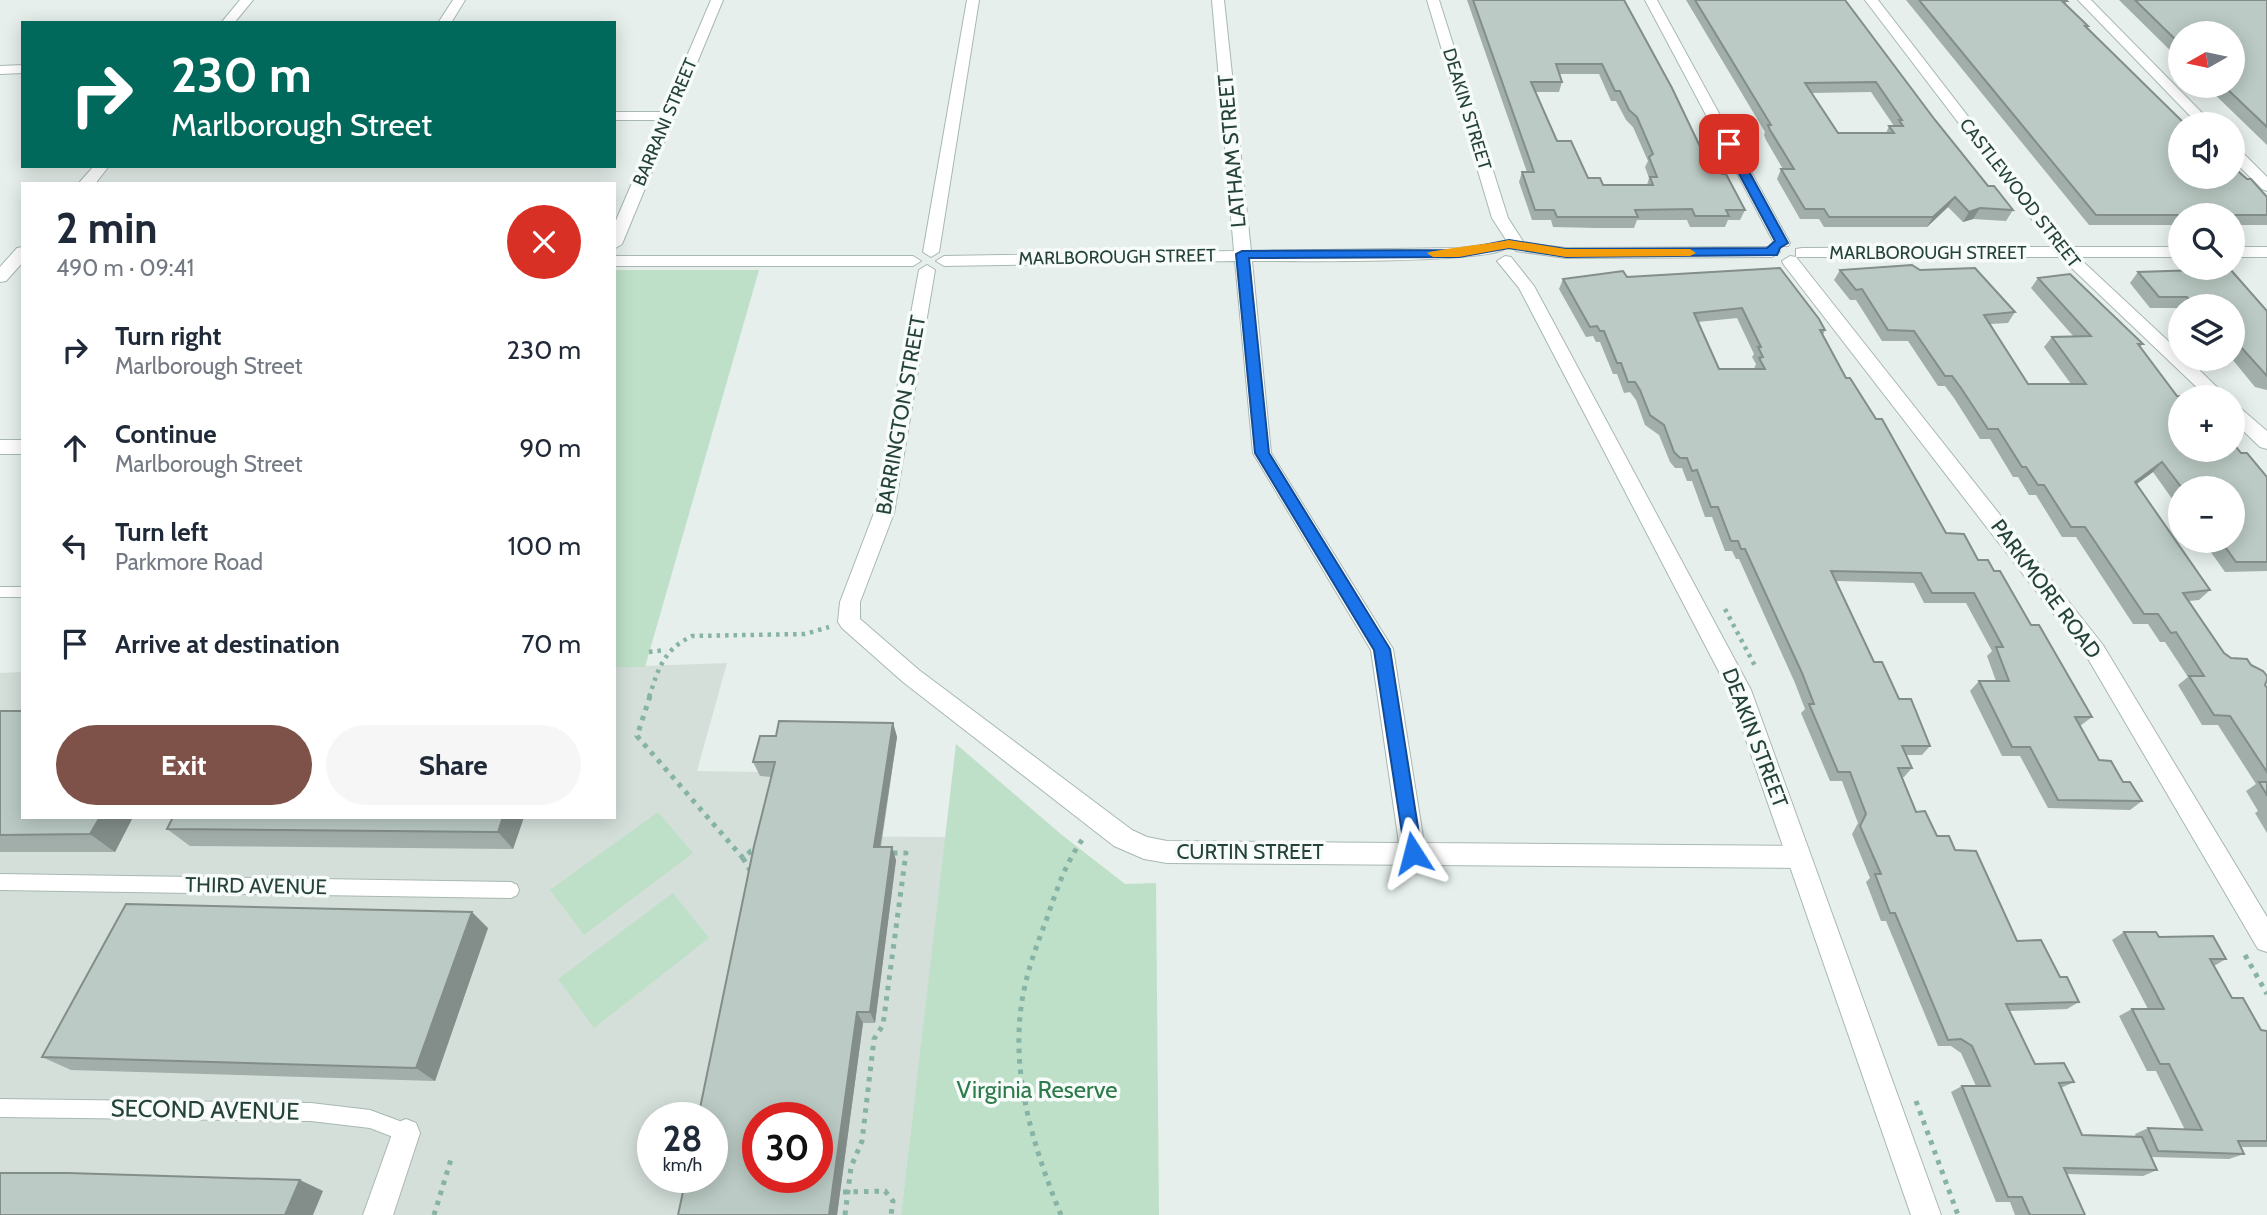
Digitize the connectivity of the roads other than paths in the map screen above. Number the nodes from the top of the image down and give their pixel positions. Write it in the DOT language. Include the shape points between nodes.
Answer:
graph roads {
  1 [pos="247,0"];
  2 [pos="459,0"];
  3 [pos="717,0"];
  4 [pos="972,0"];
  5 [pos="1219,0"];
  6 [pos="1433,0"];
  7 [pos="1651,0"];
  8 [pos="1871,0"];
  9 [pos="2084,0"];
  10 [pos="229,21"];
  11 [pos="445,21"];
  12 [pos="21,69"];
  13 [pos="0,71"];
  14 [pos="2194,112"];
  15 [pos="616,116"];
  16 [pos="666,116"];
  17 [pos="2245,163"];
  18 [pos="100,168"];
  19 [pos="88,182"];
  20 [pos="2267,186"];
  21 [pos="616,239"];
  22 [pos="2064,252"];
  23 [pos="2168,252"];
  24 [pos="2245,252"];
  25 [pos="2267,252"];
  26 [pos="1512,253"];
  27 [pos="1787,253"];
  28 [pos="1242,254"];
  29 [pos="0,255"];
  30 [pos="21,256"];
  31 [pos="938,256"];
  32 [pos="616,261"];
  33 [pos="920,266"];
  34 [pos="0,277"];
  35 [pos="2205,385"];
  36 [pos="2245,422"];
  37 [pos="2267,442"];
  38 [pos="0,447"];
  39 [pos="21,447"];
  40 [pos="0,592"];
  41 [pos="21,592"];
  42 [pos="849,622"];
  43 [pos="1413,853"];
  44 [pos="1799,857"];
  45 [pos="0,882"];
  46 [pos="511,890"];
  47 [pos="2267,940"];
  48 [pos="0,1108"];
  49 [pos="406,1133"];
  50 [pos="378,1215"];
  51 [pos="1926,1215"];
  1 -- 10 [label="street"];
  2 -- 11 [label="street"];
  3 -- 16 [label="street, BARRANI STREET"];
  4 -- 31 [label="street"];
  5 -- 28 [label="street, LATHAM STREET"];
  6 -- 26 [label="street, DEAKIN STREET"];
  7 -- 27 [label="street, PARKMORE ROAD"];
  8 -- 22 [label="street, CASTLEWOOD STREET"];
  9 -- 14 [label="street"];
  12 -- 13 [label="street"];
  15 -- 16 [label="street"];
  16 -- 21 [label="street, BARRANI STREET"];
  17 -- 20 [label="street"];
  18 -- 19 [label="street"];
  22 -- 23 [label="street, MARLBOROUGH STREET"];
  22 -- 27 [label="street, MARLBOROUGH STREET"];
  22 -- 35 [label="street, CASTLEWOOD STREET"];
  24 -- 25 [label="street"];
  26 -- 27 [label="street, MARLBOROUGH STREET"];
  26 -- 28 [label="street, MARLBOROUGH STREET"];
  26 -- 44 [label="street, DEAKIN STREET" via="1740,690"];
  27 -- 47 [label="street, PARKMORE ROAD" via="2095,651"];
  28 -- 31 [label="street, MARLBOROUGH STREET"];
  28 -- 43 [label="street, LATHAM STREET" via="1262,453 1382,649"];
  29 -- 30 [label="street"];
  30 -- 34 [label="street"];
  31 -- 33 [label="street" via="922,253"];
  32 -- 33 [label="street"];
  33 -- 42 [label="street, BARRINGTON STREET" via="884,513 850,602"];
  36 -- 37 [label="street"];
  38 -- 39 [label="street"];
  40 -- 41 [label="lane"];
  42 -- 43 [label="street, CURTIN STREET" via="911,676 1123,838 1144,848 1167,852"];
  43 -- 44 [label="street, CURTIN STREET"];
  44 -- 51 [label="street, DEAKIN STREET"];
  45 -- 46 [label="lane, THIRD AVENUE"];
  48 -- 49 [label="lane, SECOND AVENUE" via="311,1112 370,1119"];
  49 -- 50 [label="street"];
}
